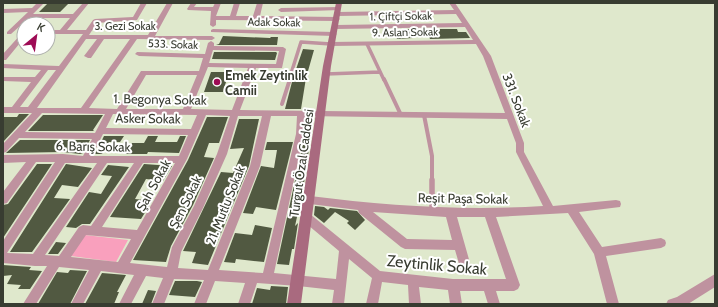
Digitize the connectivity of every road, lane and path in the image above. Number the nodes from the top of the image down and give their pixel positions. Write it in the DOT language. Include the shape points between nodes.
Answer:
graph roads {
  1 [pos="41,3"];
  2 [pos="86,3"];
  3 [pos="144,3"];
  4 [pos="170,3"];
  5 [pos="194,3"];
  6 [pos="237,3"];
  7 [pos="260,3"];
  8 [pos="283,3"];
  9 [pos="452,3"];
  10 [pos="216,6"];
  11 [pos="34,10"];
  12 [pos="281,10"];
  13 [pos="3,11"];
  14 [pos="457,12"];
  15 [pos="27,16"];
  16 [pos="56,16"];
  17 [pos="75,16"];
  18 [pos="213,18"];
  19 [pos="232,18"];
  20 [pos="256,18"];
  21 [pos="279,19"];
  22 [pos="290,19"];
  23 [pos="336,21"];
  24 [pos="16,25"];
  25 [pos="467,25"];
  26 [pos="56,32"];
  27 [pos="62,32"];
  28 [pos="287,32"];
  29 [pos="6,33"];
  30 [pos="86,34"];
  31 [pos="212,34"];
  32 [pos="102,37"];
  33 [pos="135,37"];
  34 [pos="151,37"];
  35 [pos="285,41"];
  36 [pos="16,42"];
  37 [pos="478,42"];
  38 [pos="367,44"];
  39 [pos="208,52"];
  40 [pos="139,54"];
  41 [pos="4,55"];
  42 [pos="88,56"];
  43 [pos="204,65"];
  44 [pos="253,65"];
  45 [pos="3,66"];
  46 [pos="46,68"];
  47 [pos="62,68"];
  48 [pos="380,72"];
  49 [pos="201,73"];
  50 [pos="326,74"];
  51 [pos="4,80"];
  52 [pos="38,80"];
  53 [pos="282,104"];
  54 [pos="3,110"];
  55 [pos="14,110"];
  56 [pos="30,111"];
  57 [pos="39,111"];
  58 [pos="83,111"];
  59 [pos="115,111"];
  60 [pos="186,112"];
  61 [pos="203,112"];
  62 [pos="236,112"];
  63 [pos="267,114"];
  64 [pos="301,114"];
  65 [pos="322,114"];
  66 [pos="401,115"];
  67 [pos="424,115"];
  68 [pos="510,116"];
  69 [pos="195,132"];
  70 [pos="99,133"];
  71 [pos="16,135"];
  72 [pos="3,150"];
  73 [pos="34,158"];
  74 [pos="63,158"];
  75 [pos="3,159"];
  76 [pos="86,159"];
  77 [pos="104,160"];
  78 [pos="182,160"];
  79 [pos="140,161"];
  80 [pos="3,200"];
  81 [pos="310,200"];
  82 [pos="616,204"];
  83 [pos="362,207"];
  84 [pos="550,209"];
  85 [pos="571,209"];
  86 [pos="432,212"];
  87 [pos="450,212"];
  88 [pos="489,213"];
  89 [pos="306,217"];
  90 [pos="94,231"];
  91 [pos="140,235"];
  92 [pos="661,243"];
  93 [pos="458,245"];
  94 [pos="345,250"];
  95 [pos="599,252"];
  96 [pos="4,257"];
  97 [pos="34,260"];
  98 [pos="59,262"];
  99 [pos="464,263"];
  100 [pos="98,265"];
  101 [pos="121,268"];
  102 [pos="142,271"];
  103 [pos="171,273"];
  104 [pos="212,274"];
  105 [pos="378,276"];
  106 [pos="252,277"];
  107 [pos="267,278"];
  108 [pos="298,280"];
  109 [pos="715,280"];
  110 [pos="413,281"];
  111 [pos="341,285"];
  112 [pos="453,285"];
  113 [pos="489,286"];
  114 [pos="29,304"];
  115 [pos="77,304"];
  116 [pos="125,304"];
  117 [pos="158,304"];
  118 [pos="200,304"];
  119 [pos="244,304"];
  120 [pos="294,304"];
  121 [pos="338,304"];
  122 [pos="372,304"];
  123 [pos="415,304"];
  124 [pos="456,304"];
  125 [pos="494,304"];
  126 [pos="613,304"];
  127 [pos="677,304"];
  1 -- 11 [label="street"];
  2 -- 17 [label="street"];
  3 -- 30 [label="street" via="135,19 95,21"];
  4 -- 34 [label="street"];
  5 -- 10 [label="street" via="190,9"];
  6 -- 19 [label="street"];
  7 -- 20 [label="street"];
  8 -- 12 [label="street"];
  9 -- 14 [label="street, 331. Sokak"];
  10 -- 18 [label="street"];
  11 -- 13 [label="street"];
  11 -- 15 [label="street"];
  12 -- 21 [label="street"];
  12 -- 23 [label="street"];
  14 -- 23 [label="street"];
  14 -- 25 [label="street, 331. Sokak"];
  16 -- 17 [label="street"];
  17 -- 27 [label="street"];
  18 -- 19 [label="street"];
  18 -- 31 [label="street"];
  19 -- 20 [label="street"];
  20 -- 21 [label="street"];
  21 -- 22 [label="street"];
  22 -- 23 [label="street"];
  22 -- 28 [label="street"];
  23 -- 25 [label="street, 1. Çiftçi Sokak"];
  23 -- 28 [label="street, Adak Sokak"];
  23 -- 38 [label="street, 9. Aslan Sokak"];
  23 -- 50 [label="street, Turgut Özal Caddesi"];
  23 -- 53 [label="lane" via="301,42"];
  24 -- 29 [label="street"];
  25 -- 37 [label="street, 331. Sokak"];
  26 -- 27 [label="street, 3. Gezi Sokak"];
  27 -- 30 [label="street, 3. Gezi Sokak"];
  28 -- 31 [label="street, Adak Sokak"];
  28 -- 35 [label="street"];
  30 -- 32 [label="street, 3. Gezi Sokak"];
  30 -- 47 [label="street"];
  31 -- 34 [label="street, 3. Gezi Sokak"];
  31 -- 39 [label="street"];
  32 -- 33 [label="street, 3. Gezi Sokak"];
  32 -- 42 [label="street"];
  33 -- 34 [label="street, 3. Gezi Sokak"];
  33 -- 58 [label="street"];
  36 -- 41 [label="street"];
  37 -- 38 [label="street, 9. Aslan Sokak"];
  37 -- 68 [label="street, 331. Sokak" via="487,56"];
  38 -- 48 [label="lane"];
  39 -- 40 [label="street, 533. Sokak"];
  39 -- 43 [label="street"];
  39 -- 44 [label="street, 533. Sokak" via="283,49 279,66"];
  43 -- 44 [label="street"];
  43 -- 49 [label="street"];
  44 -- 62 [label="street, Şen Sokak"];
  45 -- 46 [label="street"];
  46 -- 47 [label="street"];
  46 -- 52 [label="street"];
  47 -- 56 [label="street"];
  48 -- 50 [label="lane"];
  48 -- 66 [label="lane"];
  49 -- 59 [label="street" via="144,73"];
  49 -- 60 [label="street"];
  50 -- 65 [label="street, Turgut Özal Caddesi"];
  51 -- 52 [label="street"];
  52 -- 55 [label="street"];
  54 -- 55 [label="street, 1. Begonya Sokak"];
  55 -- 56 [label="street, 1. Begonya Sokak"];
  56 -- 57 [label="street, 1. Begonya Sokak"];
  57 -- 58 [label="street, 1. Begonya Sokak"];
  57 -- 71 [label="street"];
  58 -- 59 [label="street, 1. Begonya Sokak"];
  59 -- 60 [label="street, 1. Begonya Sokak"];
  59 -- 70 [label="street"];
  60 -- 61 [label="street, 1. Begonya Sokak"];
  61 -- 62 [label="street, 1. Begonya Sokak"];
  61 -- 69 [label="street, Şah Sokak"];
  62 -- 63 [label="street, 1. Begonya Sokak"];
  62 -- 103 [label="street, Şen Sokak" via="222,154 176,251"];
  63 -- 64 [label="street, 1. Begonya Sokak"];
  63 -- 104 [label="street, 21. Mutlu Sokak" via="255,166"];
  64 -- 65 [label="street, 1. Begonya Sokak"];
  64 -- 107 [label="street" via="300,134"];
  65 -- 66 [label="street, 1. Begonya Sokak"];
  65 -- 81 [label="street, Turgut Özal Caddesi"];
  66 -- 67 [label="street, 1. Begonya Sokak"];
  67 -- 68 [label="street, 1. Begonya Sokak"];
  67 -- 86 [label="lane" via="432,156"];
  68 -- 84 [label="street, 331. Sokak" via="520,143 520,152"];
  69 -- 70 [label="street, Asker Sokak"];
  69 -- 78 [label="street, Şah Sokak"];
  70 -- 71 [label="street, Asker Sokak"];
  70 -- 76 [label="street"];
  71 -- 72 [label="street"];
  73 -- 74 [label="street, 6. Barış Sokak"];
  73 -- 75 [label="street, 6. Barış Sokak"];
  73 -- 80 [label="street"];
  74 -- 76 [label="street, 6. Barış Sokak"];
  74 -- 96 [label="street"];
  76 -- 77 [label="street, 6. Barış Sokak"];
  77 -- 79 [label="street, 6. Barış Sokak"];
  77 -- 97 [label="street"];
  78 -- 79 [label="street, 6. Barış Sokak"];
  78 -- 91 [label="street, Şah Sokak"];
  79 -- 90 [label="street"];
  81 -- 83 [label="street, Reşit Paşa Sokak"];
  81 -- 89 [label="street, Turgut Özal Caddesi"];
  82 -- 85 [label="street, Reşit Paşa Sokak"];
  83 -- 86 [label="street, Reşit Paşa Sokak"];
  83 -- 93 [label="street" via="406,244"];
  84 -- 85 [label="street, Reşit Paşa Sokak"];
  84 -- 88 [label="street, Reşit Paşa Sokak"];
  85 -- 95 [label="street"];
  86 -- 87 [label="street, Reşit Paşa Sokak"];
  87 -- 88 [label="street, Reşit Paşa Sokak"];
  87 -- 93 [label="street"];
  88 -- 113 [label="street, Zeytinlik Sokak" via="514,285"];
  89 -- 94 [label="street, Zeytinlik Sokak"];
  89 -- 108 [label="street, Turgut Özal Caddesi"];
  90 -- 91 [label="street"];
  90 -- 98 [label="street" via="83,230"];
  91 -- 101 [label="street, Şah Sokak"];
  92 -- 95 [label="street"];
  93 -- 99 [label="street"];
  94 -- 105 [label="street, Zeytinlik Sokak"];
  94 -- 111 [label="street"];
  95 -- 126 [label="street"];
  96 -- 97 [label="street"];
  97 -- 98 [label="street"];
  98 -- 100 [label="street"];
  98 -- 114 [label="street"];
  100 -- 101 [label="street"];
  100 -- 115 [label="street"];
  101 -- 102 [label="street"];
  102 -- 103 [label="street"];
  102 -- 116 [label="street"];
  103 -- 104 [label="street"];
  103 -- 117 [label="street, Şen Sokak"];
  104 -- 106 [label="street"];
  104 -- 118 [label="street, 21. Mutlu Sokak"];
  105 -- 110 [label="street, Zeytinlik Sokak"];
  105 -- 122 [label="street"];
  106 -- 107 [label="street"];
  106 -- 119 [label="street"];
  107 -- 108 [label="street"];
  108 -- 111 [label="street"];
  108 -- 120 [label="street, Turgut Özal Caddesi"];
  109 -- 127 [label="street"];
  110 -- 112 [label="street, Zeytinlik Sokak"];
  110 -- 123 [label="street"];
  111 -- 121 [label="street"];
  112 -- 113 [label="street, Zeytinlik Sokak"];
  112 -- 124 [label="street"];
  113 -- 125 [label="street"];
}
